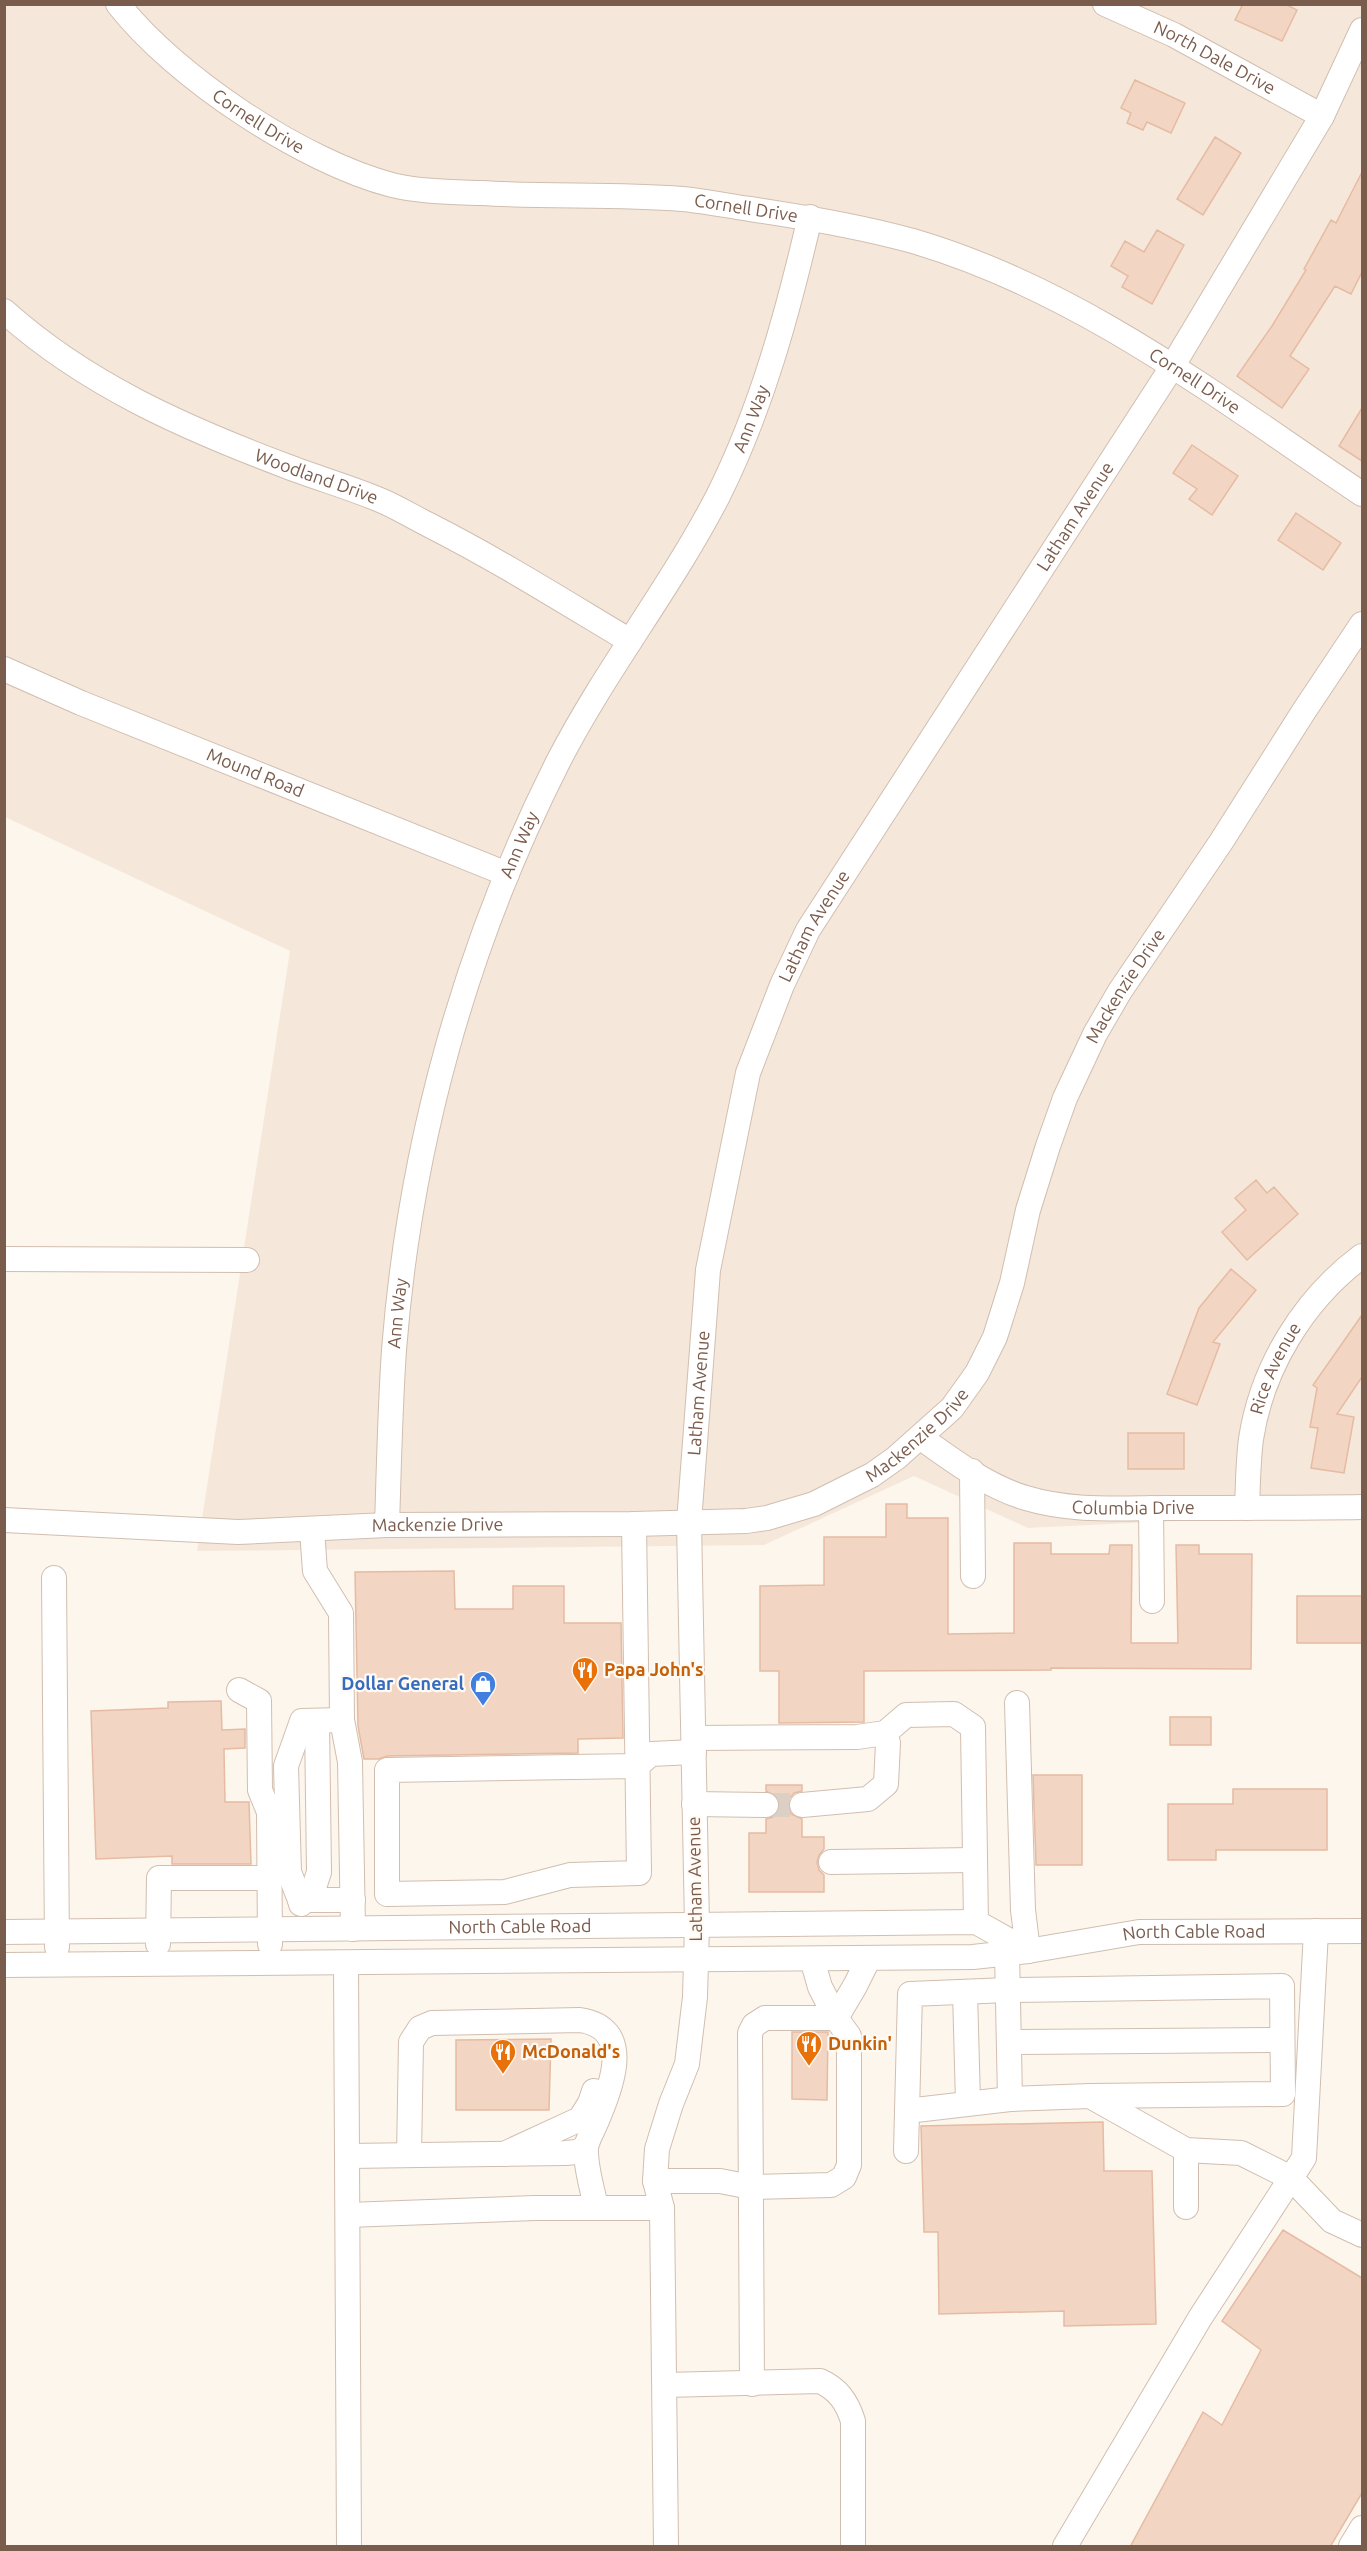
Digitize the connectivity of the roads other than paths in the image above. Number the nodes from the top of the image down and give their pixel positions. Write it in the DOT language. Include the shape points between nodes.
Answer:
graph roads {
  1 [pos="118,4"];
  2 [pos="1105,4"];
  3 [pos="1362,30"];
  4 [pos="1322,116"];
  5 [pos="810,217"];
  6 [pos="4,311"];
  7 [pos="1172,367"];
  8 [pos="1362,494"];
  9 [pos="1362,624"];
  10 [pos="630,641"];
  11 [pos="4,669"];
  12 [pos="507,874"];
  13 [pos="1362,1256"];
  14 [pos="4,1259"];
  15 [pos="247,1260"];
  16 [pos="920,1437"];
  17 [pos="972,1471"];
  18 [pos="1362,1507"];
  19 [pos="1151,1508"];
  20 [pos="1247,1508"];
  21 [pos="4,1520"];
  22 [pos="690,1522"];
  23 [pos="634,1524"];
  24 [pos="387,1525"];
  25 [pos="312,1530"];
  26 [pos="973,1576"];
  27 [pos="54,1578"];
  28 [pos="1152,1601"];
  29 [pos="239,1690"];
  30 [pos="1017,1703"];
  31 [pos="342,1720"];
  32 [pos="885,1733"];
  33 [pos="694,1745"];
  34 [pos="637,1766"];
  35 [pos="694,1804"];
  36 [pos="766,1805"];
  37 [pos="802,1805"];
  38 [pos="974,1860"];
  39 [pos="831,1862"];
  40 [pos="269,1878"];
  41 [pos="505,1892"];
  42 [pos="305,1900"];
  43 [pos="353,1900"];
  44 [pos="976,1922"];
  45 [pos="697,1925"];
  46 [pos="506,1928"];
  47 [pos="269,1929"];
  48 [pos="301,1929"];
  49 [pos="353,1929"];
  50 [pos="158,1930"];
  51 [pos="57,1931"];
  52 [pos="1316,1931"];
  53 [pos="1362,1931"];
  54 [pos="4,1932"];
  55 [pos="1017,1951"];
  56 [pos="869,1958"];
  57 [pos="812,1959"];
  58 [pos="696,1960"];
  59 [pos="302,1963"];
  60 [pos="346,1963"];
  61 [pos="270,1964"];
  62 [pos="4,1965"];
  63 [pos="57,1965"];
  64 [pos="158,1965"];
  65 [pos="1008,1990"];
  66 [pos="965,1992"];
  67 [pos="836,2018"];
  68 [pos="416,2035"];
  69 [pos="1281,2040"];
  70 [pos="1009,2042"];
  71 [pos="1090,2096"];
  72 [pos="1010,2099"];
  73 [pos="968,2103"];
  74 [pos="907,2111"];
  75 [pos="586,2147"];
  76 [pos="1186,2150"];
  77 [pos="906,2151"];
  78 [pos="504,2154"];
  79 [pos="409,2155"];
  80 [pos="348,2156"];
  81 [pos="1291,2178"];
  82 [pos="655,2181"];
  83 [pos="751,2187"];
  84 [pos="1186,2207"];
  85 [pos="596,2208"];
  86 [pos="662,2208"];
  87 [pos="348,2215"];
  88 [pos="1362,2235"];
  89 [pos="752,2384"];
  90 [pos="665,2385"];
  91 [pos="350,2547"];
  92 [pos="666,2547"];
  93 [pos="853,2547"];
  94 [pos="1065,2547"];
  1 -- 5 [label="street, Cornell Drive" via="171,59 257,122 308,152 394,185 505,195 682,199"];
  2 -- 4 [label="street, North Dale Drive" via="1174,36"];
  3 -- 4 [label="street, Latham Avenue"];
  4 -- 7 [label="street, Latham Avenue"];
  5 -- 7 [label="street, Cornell Drive" via="915,242 993,269 1072,306"];
  5 -- 10 [label="street, Ann Way" via="787,315 739,448 687,551"];
  6 -- 10 [label="street, Woodland Drive" via="96,379 139,404 381,501 468,545"];
  7 -- 8 [label="street, Cornell Drive"];
  7 -- 22 [label="street, Latham Avenue" via="808,930 782,985 748,1073 708,1270"];
  9 -- 16 [label="street, Mackenzie Drive" via="1095,1034 1048,1146 995,1337 952,1408"];
  10 -- 12 [label="street, Ann Way" via="560,758"];
  11 -- 12 [label="street, Mound Road"];
  12 -- 24 [label="street, Ann Way" via="463,992 426,1127 394,1349"];
  13 -- 20 [label="street, Rice Avenue" via="1316,1298 1269,1374 1251,1440"];
  14 -- 15 [label="street"];
  16 -- 17 [label="street, Columbia Drive"];
  16 -- 22 [label="street, Mackenzie Drive" via="872,1475 813,1504 767,1518"];
  17 -- 19 [label="street, Columbia Drive" via="1009,1492 1056,1505"];
  17 -- 26 [label="street"];
  18 -- 20 [label="street, Columbia Drive"];
  19 -- 20 [label="street, Columbia Drive"];
  19 -- 28 [label="street"];
  21 -- 25 [label="street, Mackenzie Drive" via="238,1532"];
  22 -- 23 [label="street, Mackenzie Drive"];
  22 -- 33 [label="street, Latham Avenue"];
  23 -- 24 [label="street, Mackenzie Drive"];
  23 -- 34 [label="street"];
  24 -- 25 [label="street, Mackenzie Drive"];
  25 -- 31 [label="street" via="315,1571 341,1613"];
  27 -- 51 [label="street"];
  29 -- 40 [label="street" via="259,1701 260,1790 269,1812"];
  30 -- 55 [label="street" via="1023,1910"];
  31 -- 42 [label="street" via="302,1721 286,1766 288,1872"];
  31 -- 43 [label="street" via="350,1762"];
  32 -- 33 [label="street" via="857,1737 758,1736"];
  32 -- 37 [label="street" via="886,1784 868,1799"];
  32 -- 38 [label="street" via="906,1715 954,1714 973,1727"];
  33 -- 34 [label="street" via="651,1754"];
  33 -- 35 [label="street, Latham Avenue"];
  34 -- 41 [label="street" via="639,1873 570,1875"];
  34 -- 41 [label="street" via="387,1770 387,1894"];
  35 -- 36 [label="street"];
  35 -- 45 [label="street, Latham Avenue"];
  38 -- 39 [label="street"];
  38 -- 44 [label="street"];
  40 -- 47 [label="street"];
  40 -- 50 [label="street" via="159,1878"];
  41 -- 46 [label="street"];
  42 -- 43 [label="street"];
  42 -- 48 [label="street"];
  43 -- 49 [label="street"];
  44 -- 45 [label="street, North Cable Road"];
  44 -- 55 [label="street, North Cable Road"];
  45 -- 46 [label="street, North Cable Road"];
  45 -- 58 [label="street, Latham Avenue"];
  46 -- 49 [label="street, North Cable Road"];
  47 -- 48 [label="street, North Cable Road"];
  47 -- 50 [label="street, North Cable Road"];
  47 -- 61 [label="street"];
  48 -- 49 [label="street, North Cable Road"];
  48 -- 59 [label="street"];
  50 -- 51 [label="street, North Cable Road"];
  50 -- 64 [label="street"];
  51 -- 54 [label="street, North Cable Road"];
  51 -- 63 [label="street"];
  52 -- 53 [label="street, North Cable Road"];
  52 -- 55 [label="street, North Cable Road" via="1139,1932"];
  52 -- 81 [label="street" via="1304,2158"];
  55 -- 56 [label="street, North Cable Road" via="973,1957"];
  55 -- 65 [label="street"];
  56 -- 57 [label="street, North Cable Road"];
  56 -- 67 [label="street"];
  57 -- 58 [label="street, North Cable Road"];
  57 -- 67 [label="street" via="819,1987"];
  58 -- 60 [label="street, North Cable Road"];
  58 -- 82 [label="street, Latham Avenue" via="687,2064 657,2149"];
  59 -- 60 [label="street, North Cable Road"];
  59 -- 61 [label="street, North Cable Road"];
  60 -- 80 [label="street"];
  61 -- 64 [label="street, North Cable Road"];
  62 -- 63 [label="street, North Cable Road"];
  63 -- 64 [label="street, North Cable Road"];
  65 -- 66 [label="street"];
  65 -- 69 [label="street" via="1282,1986"];
  65 -- 70 [label="street"];
  66 -- 73 [label="street"];
  66 -- 74 [label="street" via="910,1994"];
  67 -- 83 [label="street" via="765,2018 754,2025 750,2033"];
  67 -- 83 [label="street" via="849,2036 849,2165 843,2177 831,2185"];
  68 -- 75 [label="street" via="420,2028 432,2023 595,2022 615,2043 616,2054 604,2103"];
  68 -- 78 [label="street" via="577,2033 590,2038 598,2048 601,2062 590,2103 580,2119"];
  68 -- 79 [label="street" via="411,2042"];
  69 -- 70 [label="street"];
  69 -- 71 [label="street" via="1283,2094"];
  70 -- 72 [label="street"];
  71 -- 72 [label="street"];
  71 -- 76 [label="street"];
  72 -- 73 [label="street"];
  73 -- 74 [label="street"];
  74 -- 77 [label="street"];
  75 -- 78 [label="street" via="565,2154"];
  75 -- 85 [label="street"];
  76 -- 81 [label="street" via="1241,2153"];
  76 -- 84 [label="street"];
  78 -- 79 [label="street"];
  79 -- 80 [label="street"];
  80 -- 87 [label="street"];
  81 -- 88 [label="street" via="1332,2221"];
  81 -- 94 [label="street" via="1200,2318"];
  82 -- 83 [label="street" via="720,2181"];
  82 -- 86 [label="street, Latham Avenue"];
  83 -- 89 [label="street"];
  85 -- 86 [label="street"];
  85 -- 87 [label="street"];
  86 -- 90 [label="street, Latham Avenue"];
  87 -- 91 [label="street"];
  89 -- 90 [label="street"];
  89 -- 93 [label="street" via="819,2382 832,2387 848,2406 853,2421"];
  90 -- 92 [label="street, Latham Avenue"];
}
